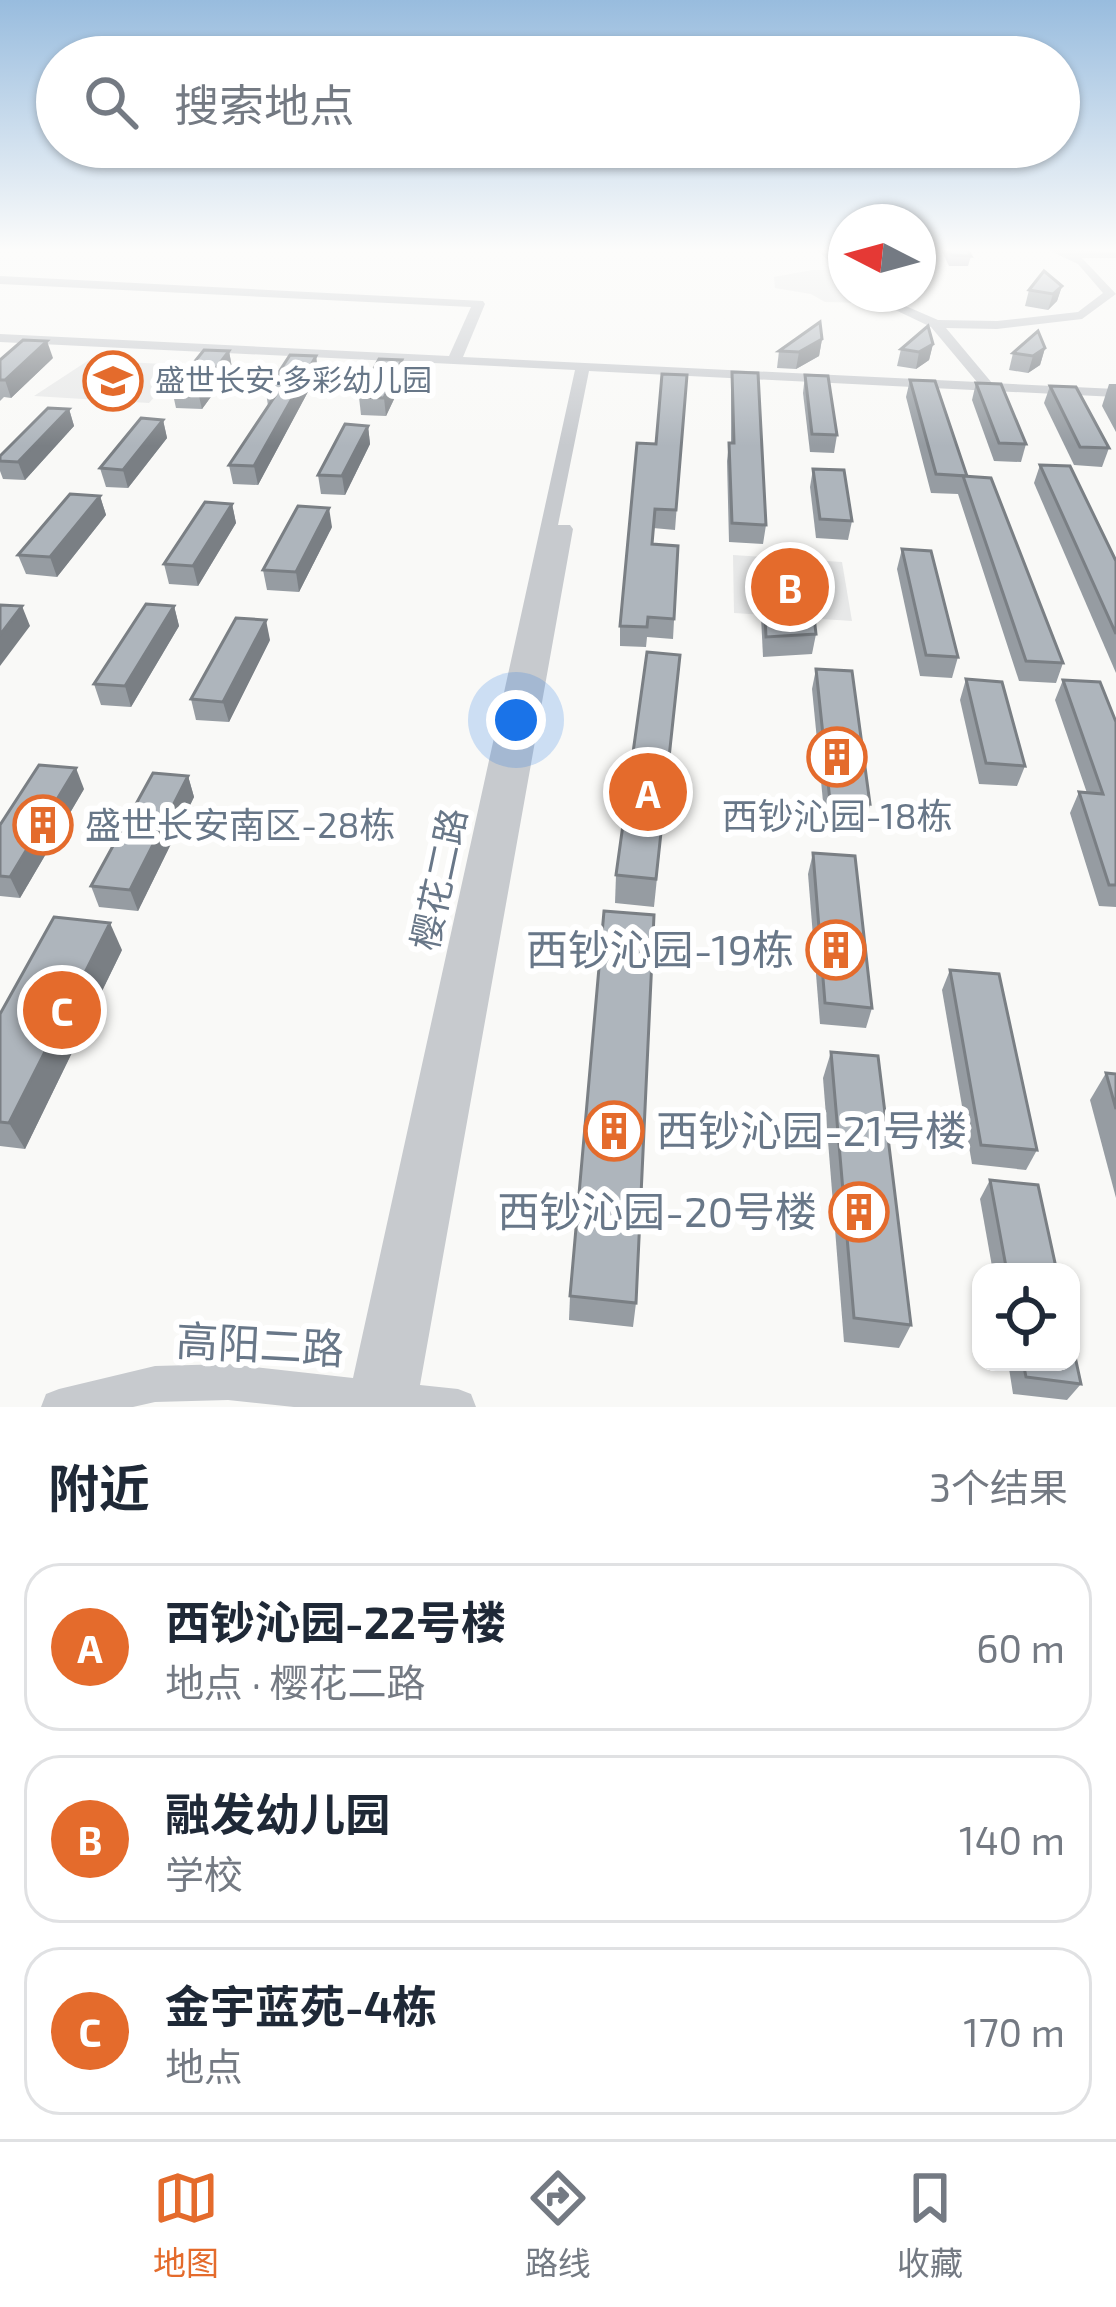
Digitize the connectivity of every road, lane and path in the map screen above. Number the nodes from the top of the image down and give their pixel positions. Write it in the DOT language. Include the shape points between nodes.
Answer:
graph roads {
  1 [pos="474,315"];
  2 [pos="915,315"];
  3 [pos="1082,315"];
  4 [pos="936,324"];
  5 [pos="0,336"];
  6 [pos="455,359"];
  7 [pos="589,368"];
  8 [pos="985,382"];
  9 [pos="1116,391"];
  10 [pos="382,1402"];
  11 [pos="59,1407"];
  12 [pos="458,1407"];
  1 -- 6 [label="street"];
  2 -- 4 [label="street"];
  3 -- 4 [label="street"];
  4 -- 8 [label="street"];
  5 -- 6 [label="street"];
  5 -- 7 [label="street"];
  6 -- 7 [label="street"];
  7 -- 8 [label="street"];
  7 -- 9 [label="street"];
  7 -- 10 [label="street, 樱花二路"];
  8 -- 9 [label="street"];
  10 -- 11 [label="street, 高阳二路" via="228,1382 155,1384"];
  10 -- 12 [label="street, 高阳二路"];
}
